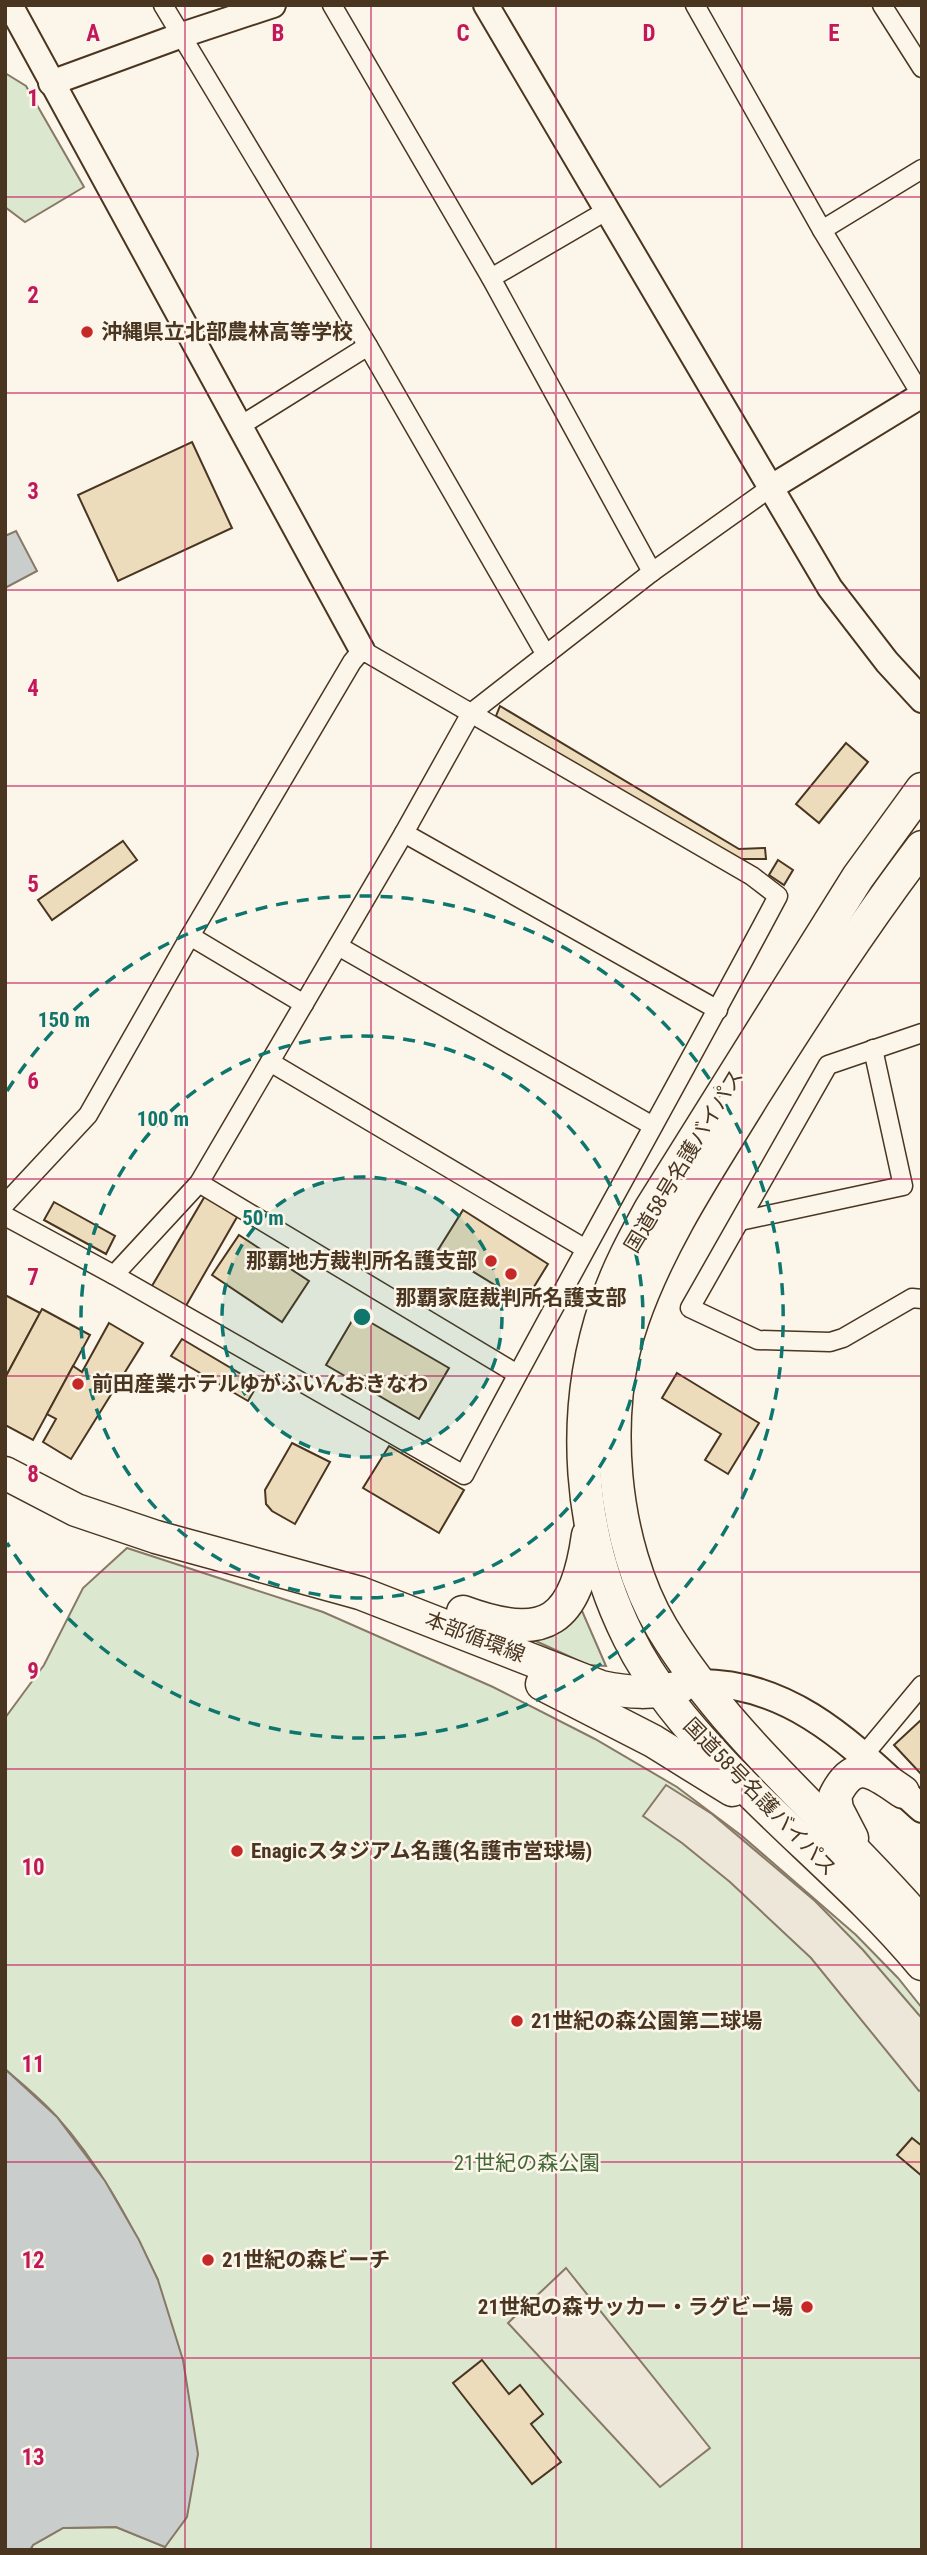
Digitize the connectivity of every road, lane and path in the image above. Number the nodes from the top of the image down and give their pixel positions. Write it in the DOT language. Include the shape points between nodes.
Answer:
graph roads {
  1 [pos="10,5"];
  2 [pos="163,5"];
  3 [pos="273,5"];
  4 [pos="332,5"];
  5 [pos="486,5"];
  6 [pos="695,5"];
  7 [pos="882,5"];
  8 [pos="182,35"];
  9 [pos="922,68"];
  10 [pos="51,83"];
  11 [pos="922,169"];
  12 [pos="606,211"];
  13 [pos="822,229"];
  14 [pos="491,278"];
  15 [pos="368,346"];
  16 [pos="921,395"];
  17 [pos="240,426"];
  18 [pos="770,488"];
  19 [pos="652,572"];
  20 [pos="362,650"];
  21 [pos="546,655"];
  22 [pos="922,700"];
  23 [pos="471,713"];
  24 [pos="922,789"];
  25 [pos="404,833"];
  26 [pos="922,847"];
  27 [pos="190,936"];
  28 [pos="338,946"];
  29 [pos="304,1004"];
  30 [pos="718,1010"];
  31 [pos="922,1033"];
  32 [pos="873,1049"];
  33 [pos="270,1062"];
  34 [pos="653,1126"];
  35 [pos="199,1183"];
  36 [pos="619,1190"];
  37 [pos="5,1204"];
  38 [pos="651,1208"];
  39 [pos="5,1216"];
  40 [pos="740,1221"];
  41 [pos="584,1248"];
  42 [pos="114,1275"];
  43 [pos="922,1299"];
  44 [pos="517,1374"];
  45 [pos="5,1473"];
  46 [pos="590,1524"];
  47 [pos="360,1593"];
  48 [pos="470,1635"];
  49 [pos="698,1683"];
  50 [pos="922,1685"];
  51 [pos="662,1692"];
  52 [pos="863,1756"];
  53 [pos="912,1801"];
  54 [pos="772,1814"];
  55 [pos="866,1861"];
  56 [pos="922,1924"];
  57 [pos="922,1964"];
  1 -- 10 [label="street"];
  2 -- 8 [label="street"];
  3 -- 8 [label="street"];
  4 -- 14 [label="street"];
  5 -- 12 [label="street"];
  6 -- 13 [label="street"];
  7 -- 9 [label="street"];
  8 -- 10 [label="street"];
  8 -- 15 [label="street"];
  10 -- 17 [label="street"];
  11 -- 13 [label="street"];
  12 -- 14 [label="street"];
  12 -- 18 [label="street"];
  13 -- 16 [label="street"];
  14 -- 19 [label="street"];
  15 -- 17 [label="street"];
  15 -- 21 [label="street"];
  16 -- 18 [label="street"];
  17 -- 20 [label="street"];
  18 -- 19 [label="street"];
  18 -- 22 [label="street" via="830,588"];
  19 -- 21 [label="street"];
  20 -- 23 [label="street"];
  20 -- 27 [label="street"];
  21 -- 23 [label="street"];
  23 -- 25 [label="street"];
  23 -- 30 [label="street" via="752,876 778,896"];
  24 -- 38 [label="highway, 国道58号名護バイパス" via="858,877"];
  25 -- 28 [label="street"];
  25 -- 30 [label="street"];
  26 -- 49 [label="highway, 国道58号名護バイパス" via="715,1158 664,1248 632,1321 618,1396 616,1436 623,1523 633,1564 655,1614"];
  27 -- 29 [label="street"];
  27 -- 37 [label="street" via="88,1115"];
  28 -- 29 [label="street"];
  28 -- 34 [label="street"];
  29 -- 33 [label="street"];
  30 -- 34 [label="street"];
  31 -- 32 [label="street"];
  32 -- 40 [label="street" via="828,1065"];
  32 -- 40 [label="street" via="903,1186"];
  33 -- 35 [label="street"];
  33 -- 41 [label="street"];
  34 -- 36 [label="street"];
  35 -- 42 [label="street"];
  35 -- 44 [label="street"];
  36 -- 38 [label="street"];
  36 -- 41 [label="street"];
  38 -- 46 [label="highway, 国道58号名護バイパス" via="606,1303 593,1350 584,1418"];
  39 -- 42 [label="street"];
  40 -- 43 [label="street" via="690,1308 758,1340 830,1342 912,1298"];
  41 -- 44 [label="street"];
  42 -- 44 [label="street" via="464,1475"];
  45 -- 47 [label="highway, 本部循環線" via="76,1510"];
  46 -- 47 [label="highway" via="575,1593 563,1610 544,1621 502,1625 396,1590"];
  46 -- 51 [label="highway, 国道58号名護バイパス" via="598,1562 629,1640"];
  47 -- 48 [label="highway, 本部循環線"];
  48 -- 51 [label="highway, 本部循環線" via="601,1687 630,1693"];
  48 -- 54 [label="highway" via="544,1685 653,1741"];
  49 -- 51 [label="highway, 本部循環線"];
  49 -- 52 [label="main road, 本部循環線" via="739,1686 791,1704"];
  49 -- 55 [label="highway, 国道58号名護バイパス"];
  50 -- 52 [label="street"];
  51 -- 54 [label="highway, 国道58号名護バイパス"];
  52 -- 53 [label="main road, 本部循環線"];
  53 -- 55 [label="highway" via="872,1771 850,1775 839,1788 837,1809"];
  54 -- 57 [label="highway, 国道58号名護バイパス"];
  55 -- 56 [label="highway, 国道58号名護バイパス"];
}
